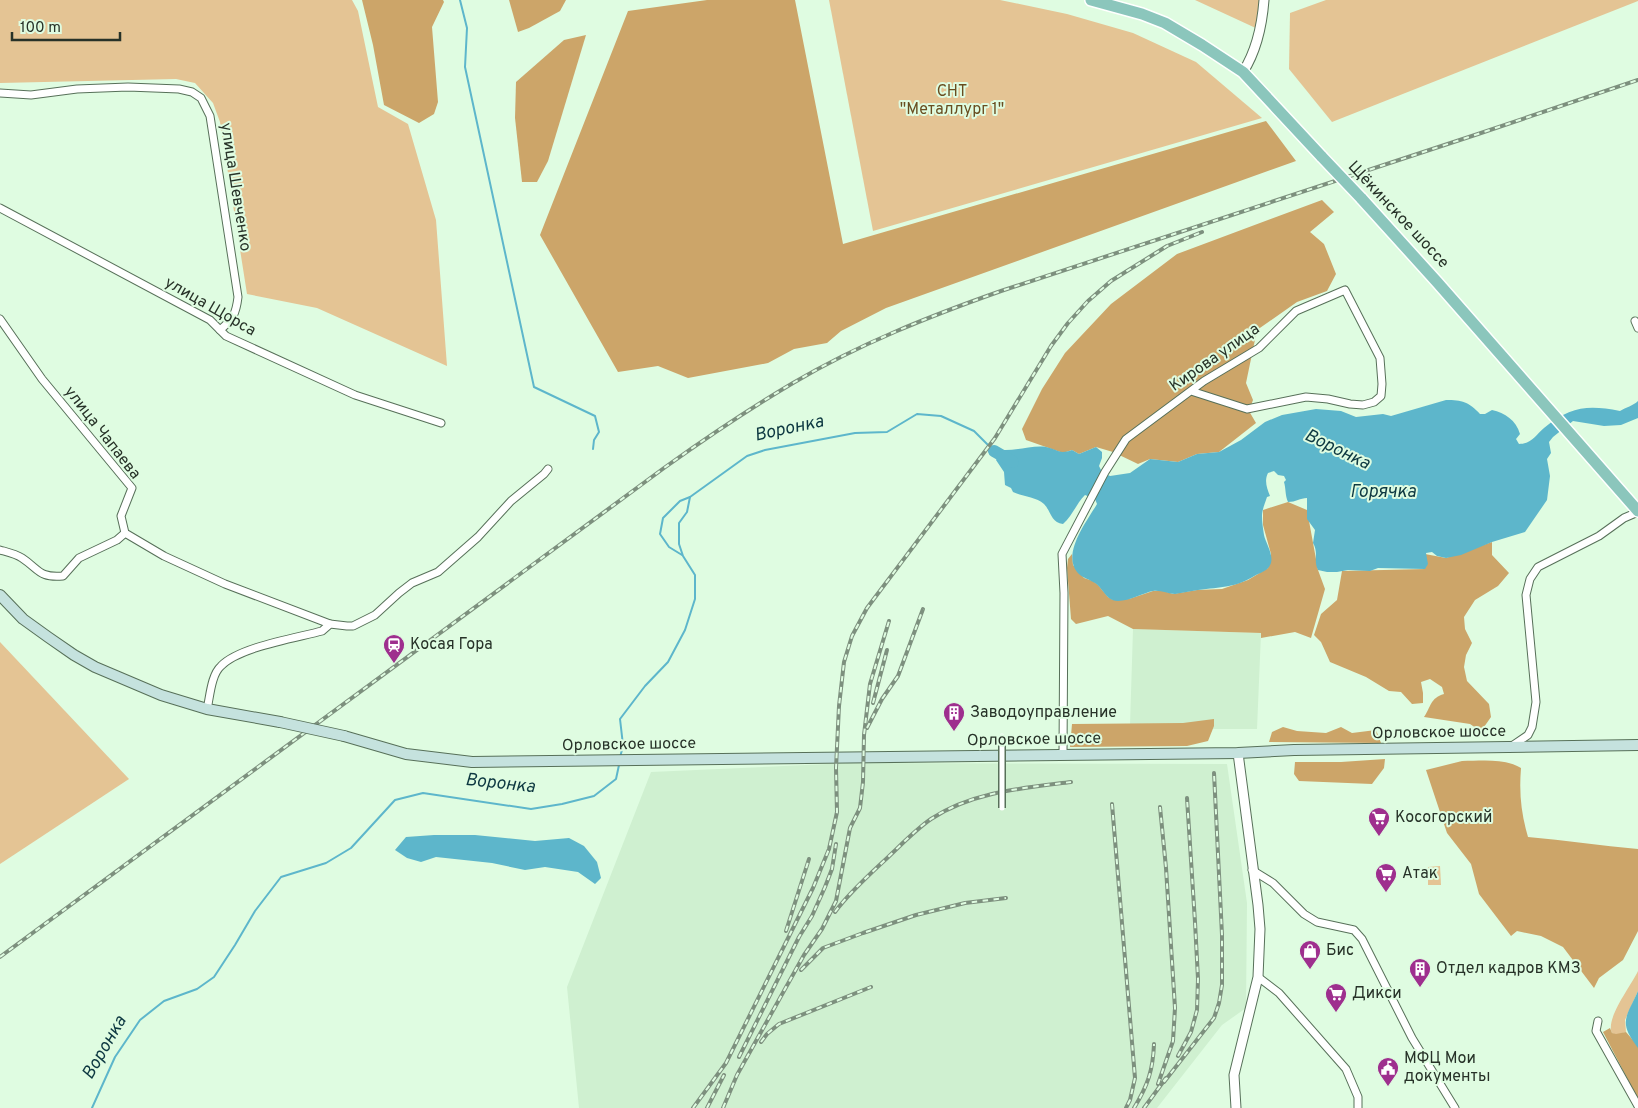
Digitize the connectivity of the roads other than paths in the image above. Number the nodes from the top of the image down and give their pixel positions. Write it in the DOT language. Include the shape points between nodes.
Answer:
graph roads {
  1 [pos="1091,0"];
  2 [pos="1264,0"];
  3 [pos="1243,72"];
  4 [pos="0,93"];
  5 [pos="0,208"];
  6 [pos="0,319"];
  7 [pos="220,330"];
  8 [pos="1191,391"];
  9 [pos="441,423"];
  10 [pos="548,469"];
  11 [pos="1638,511"];
  12 [pos="125,533"];
  13 [pos="0,550"];
  14 [pos="0,595"];
  15 [pos="330,624"];
  16 [pos="207,710"];
  17 [pos="1002,736"];
  18 [pos="1638,745"];
  19 [pos="1512,746"];
  20 [pos="1063,754"];
  21 [pos="1238,754"];
  22 [pos="1002,808"];
  23 [pos="1252,870"];
  24 [pos="1258,977"];
  25 [pos="1598,1021"];
  26 [pos="1638,1106"];
  27 [pos="1236,1108"];
  28 [pos="1358,1108"];
  29 [pos="1455,1108"];
  1 -- 3 [label="main road, Щёкинское шоссе" via="1164,23"];
  2 -- 3 [label="street" via="1258,40"];
  3 -- 11 [label="main road, Щёкинское шоссе, bridge" via="1437,282"];
  4 -- 7 [label="street, улица Шевченко" via="32,95 128,86 179,89 201,98 210,116 238,297 232,320"];
  5 -- 7 [label="street, улица Щорса" via="210,320"];
  6 -- 12 [label="street, улица Чапаева" via="42,379 132,488 120,516"];
  7 -- 9 [label="street, улица Щорса" via="226,336 356,395"];
  8 -- 8 [label="street, Кирова улица" via="1259,348 1296,311 1345,290 1380,358 1381,396 1363,405 1306,397 1247,408"];
  8 -- 20 [label="street, Кирова улица" via="1126,438 1104,472 1062,554"];
  10 -- 15 [label="street" via="438,572 412,583 375,615 353,626"];
  11 -- 19 [label="street" via="1599,536 1538,567 1530,579 1526,595 1536,702 1528,735"];
  12 -- 13 [label="street" via="79,558 63,576 41,574 21,557"];
  12 -- 15 [label="street" via="164,556 225,584"];
  14 -- 16 [label="main road, Орловское шоссе" via="24,619 74,656 161,695"];
  15 -- 16 [label="street" via="322,631 238,654 220,666 214,677"];
  16 -- 20 [label="main road, Орловское шоссе, bridge" via="344,736 406,754 472,762"];
  17 -- 22 [label="street, bridge"];
  18 -- 19 [label="main road, Орловское шоссе"];
  19 -- 21 [label="main road, Орловское шоссе"];
  20 -- 21 [label="main road, Орловское шоссе"];
  21 -- 23 [label="street"];
  23 -- 24 [label="street" via="1260,929"];
  23 -- 29 [label="street" via="1273,883 1304,914 1317,922 1354,930 1362,939 1412,1038"];
  24 -- 27 [label="street" via="1234,1075"];
  24 -- 28 [label="street" via="1279,993 1346,1069 1358,1097"];
  25 -- 26 [label="street" via="1596,1031"];
}
